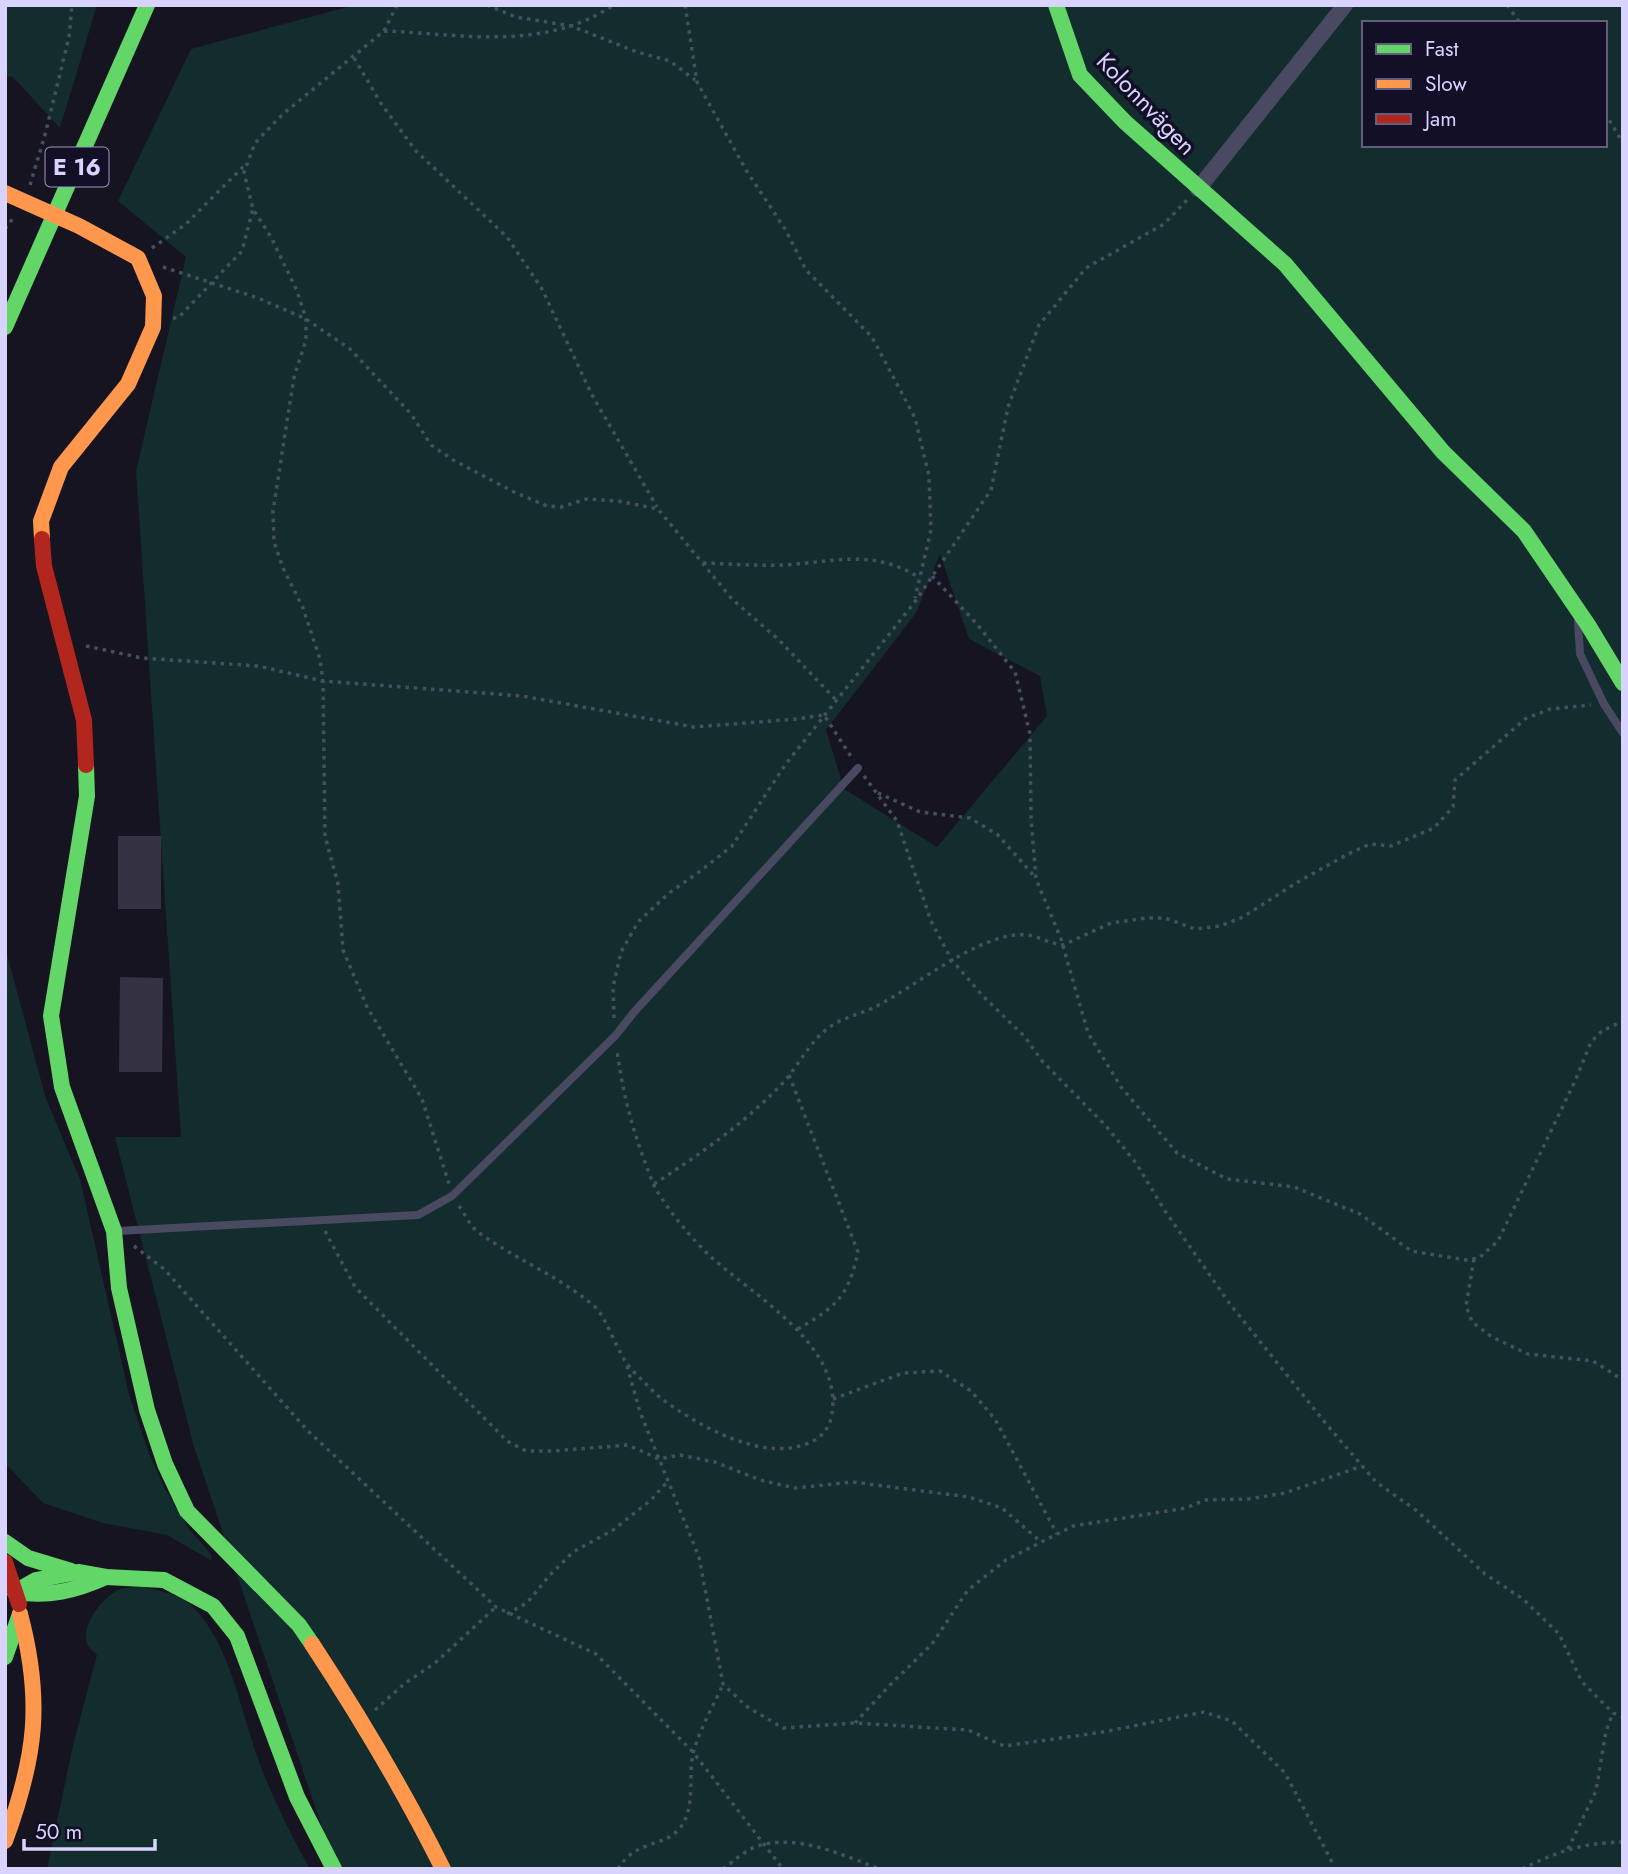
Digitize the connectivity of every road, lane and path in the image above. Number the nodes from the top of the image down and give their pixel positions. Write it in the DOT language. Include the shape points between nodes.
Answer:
graph roads {
  1 [pos="72,5"];
  2 [pos="147,5"];
  3 [pos="397,5"];
  4 [pos="487,5"];
  5 [pos="614,5"];
  6 [pos="685,5"];
  7 [pos="1056,5"];
  8 [pos="1345,5"];
  9 [pos="1507,5"];
  10 [pos="1519,21"];
  11 [pos="571,26"];
  12 [pos="384,32"];
  13 [pos="354,58"];
  14 [pos="697,82"];
  15 [pos="1607,116"];
  16 [pos="1623,143"];
  17 [pos="247,164"];
  18 [pos="29,187"];
  19 [pos="1198,189"];
  20 [pos="13,200"];
  21 [pos="253,209"];
  22 [pos="5,229"];
  23 [pos="138,258"];
  24 [pos="212,284"];
  25 [pos="306,319"];
  26 [pos="154,320"];
  27 [pos="5,327"];
  28 [pos="658,509"];
  29 [pos="702,563"];
  30 [pos="932,576"];
  31 [pos="920,578"];
  32 [pos="914,603"];
  33 [pos="1577,609"];
  34 [pos="65,645"];
  35 [pos="323,681"];
  36 [pos="1623,683"];
  37 [pos="835,700"];
  38 [pos="1604,704"];
  39 [pos="824,715"];
  40 [pos="1623,733"];
  41 [pos="858,768"];
  42 [pos="876,791"];
  43 [pos="1036,879"];
  44 [pos="1063,945"];
  45 [pos="951,959"];
  46 [pos="1623,1021"];
  47 [pos="615,1036"];
  48 [pos="789,1075"];
  49 [pos="654,1184"];
  50 [pos="452,1196"];
  51 [pos="319,1220"];
  52 [pos="114,1231"];
  53 [pos="1474,1259"];
  54 [pos="796,1330"];
  55 [pos="627,1366"];
  56 [pos="1623,1380"];
  57 [pos="833,1399"];
  58 [pos="659,1459"];
  59 [pos="1362,1466"];
  60 [pos="668,1481"];
  61 [pos="1057,1534"];
  62 [pos="5,1542"];
  63 [pos="1041,1542"];
  64 [pos="5,1562"];
  65 [pos="78,1572"];
  66 [pos="106,1577"];
  67 [pos="15,1592"];
  68 [pos="496,1607"];
  69 [pos="20,1614"];
  70 [pos="507,1614"];
  71 [pos="5,1657"];
  72 [pos="723,1684"];
  73 [pos="1613,1713"];
  74 [pos="1623,1717"];
  75 [pos="855,1723"];
  76 [pos="362,1724"];
  77 [pos="693,1752"];
  78 [pos="5,1840"];
  79 [pos="1623,1842"];
  80 [pos="764,1844"];
  81 [pos="1568,1849"];
  82 [pos="334,1869"];
  83 [pos="443,1869"];
  84 [pos="618,1869"];
  85 [pos="723,1869"];
  86 [pos="783,1869"];
  87 [pos="880,1869"];
  88 [pos="1334,1869"];
  89 [pos="1522,1869"];
  1 -- 18 [label="path" via="63,62"];
  2 -- 27 [label="main road, E 16"];
  3 -- 12 [label="path"];
  4 -- 11 [label="path" via="516,17"];
  5 -- 11 [label="path"];
  6 -- 14 [label="path"];
  7 -- 19 [label="main road, Kolonnvägen" via="1080,75"];
  8 -- 19 [label="street"];
  9 -- 10 [label="path"];
  11 -- 12 [label="path" via="548,34 495,38"];
  11 -- 14 [label="path" via="670,61"];
  12 -- 13 [label="path"];
  13 -- 17 [label="path" via="283,114 255,143"];
  13 -- 28 [label="path" via="416,151 514,247 542,289 592,395"];
  14 -- 31 [label="path" via="806,271 872,337 915,418 929,476 931,530"];
  15 -- 16 [label="path"];
  17 -- 21 [label="path" via="244,172"];
  17 -- 23 [label="path" via="186,224"];
  19 -- 30 [label="path" via="1164,224 1086,268 1039,325 1008,407 991,490"];
  19 -- 33 [label="main road, Kolonnvägen" via="1285,264 1443,452 1524,531"];
  20 -- 22 [label="path"];
  20 -- 23 [label="main road" via="79,226"];
  21 -- 24 [label="path" via="242,251"];
  21 -- 25 [label="path" via="271,237"];
  23 -- 24 [label="path"];
  23 -- 26 [label="main road" via="154,296"];
  24 -- 25 [label="path"];
  24 -- 26 [label="path" via="178,318"];
  25 -- 28 [label="path" via="350,349 411,414 431,445 453,460 547,506 561,508 587,499"];
  25 -- 35 [label="path" via="306,340 295,377 272,511 274,542 303,608"];
  26 -- 34 [label="main road" via="128,384 61,467 41,521 44,566"];
  28 -- 29 [label="path"];
  29 -- 31 [label="path" via="888,561"];
  29 -- 37 [label="path" via="732,599 779,640"];
  30 -- 32 [label="path"];
  30 -- 43 [label="path" via="1015,672 1030,734"];
  31 -- 32 [label="path"];
  32 -- 37 [label="path"];
  33 -- 36 [label="main road, Kolonnvägen"];
  33 -- 38 [label="lane" via="1580,654"];
  34 -- 35 [label="path" via="142,658 258,666"];
  34 -- 52 [label="main road" via="84,720 87,796 51,1016 62,1087"];
  35 -- 39 [label="path" via="522,696 694,727"];
  35 -- 50 [label="path" via="325,836 338,884 343,950 367,1007 422,1099"];
  37 -- 39 [label="path"];
  38 -- 40 [label="lane"];
  38 -- 44 [label="path" via="1550,709 1525,719 1455,780 1453,807 1434,828 1391,846 1370,845 1348,853 1243,917 1195,929 1165,918 1111,923"];
  39 -- 41 [label="path"];
  39 -- 47 [label="path" via="732,846 668,892 638,922 621,952 613,988"];
  41 -- 42 [label="path"];
  41 -- 47 [label="lane"];
  42 -- 43 [label="path" via="920,812 970,818 998,835"];
  42 -- 45 [label="path" via="898,821 931,921"];
  43 -- 44 [label="path"];
  44 -- 45 [label="path" via="1027,935 1006,937"];
  44 -- 53 [label="path" via="1088,1033 1121,1087 1177,1153 1227,1179 1294,1187 1360,1214 1411,1251"];
  45 -- 48 [label="path" via="876,1006 831,1026"];
  45 -- 59 [label="path" via="1136,1163 1230,1304"];
  46 -- 53 [label="path" via="1591,1042 1498,1241"];
  47 -- 49 [label="path" via="633,1131"];
  47 -- 50 [label="lane"];
  48 -- 49 [label="path" via="735,1128"];
  48 -- 54 [label="path" via="858,1252 852,1279 838,1303"];
  49 -- 54 [label="path" via="710,1256"];
  50 -- 51 [label="lane" via="418,1215"];
  50 -- 55 [label="path" via="476,1230 596,1308"];
  51 -- 52 [label="lane"];
  51 -- 58 [label="path" via="355,1287 508,1441 526,1451 628,1445"];
  52 -- 68 [label="path" via="164,1269 307,1430"];
  52 -- 76 [label="main road" via="119,1288 147,1410 187,1511 299,1625"];
  53 -- 56 [label="path" via="1466,1306 1472,1322 1528,1354 1593,1361"];
  54 -- 57 [label="path" via="812,1345 832,1384"];
  55 -- 57 [label="path" via="662,1399 727,1438 768,1447 791,1449 813,1442 829,1428"];
  55 -- 58 [label="path"];
  57 -- 61 [label="path" via="903,1373 940,1371 971,1391 995,1419"];
  58 -- 60 [label="path"];
  58 -- 63 [label="path" via="680,1455 715,1462 795,1488 853,1482 969,1497 1002,1508"];
  59 -- 61 [label="path" via="1285,1493 1205,1500 1186,1508 1073,1526"];
  59 -- 73 [label="path" via="1559,1634 1582,1682"];
  60 -- 70 [label="path" via="613,1530 573,1552 527,1603"];
  60 -- 72 [label="path" via="699,1557"];
  61 -- 63 [label="path"];
  62 -- 65 [label="main road" via="28,1558"];
  63 -- 75 [label="path" via="1006,1560 968,1590 932,1644"];
  64 -- 67 [label="main road"];
  65 -- 66 [label="main road"];
  65 -- 67 [label="main road" via="36,1580"];
  66 -- 67 [label="main road" via="52,1596"];
  66 -- 82 [label="main road" via="164,1580 212,1606 237,1636 297,1797"];
  67 -- 69 [label="main road"];
  68 -- 70 [label="path"];
  68 -- 76 [label="path"];
  69 -- 71 [label="main road"];
  69 -- 78 [label="main road" via="31,1649 37,1697 23,1797"];
  70 -- 77 [label="path" via="596,1654"];
  72 -- 75 [label="path" via="746,1706 783,1728"];
  72 -- 77 [label="path"];
  73 -- 74 [label="path"];
  73 -- 81 [label="path" via="1596,1791"];
  75 -- 88 [label="path" via="968,1730 1004,1746 1204,1712 1232,1721 1285,1773"];
  76 -- 83 [label="main road"];
  77 -- 80 [label="path"];
  77 -- 84 [label="path" via="687,1814 680,1829 638,1848"];
  79 -- 81 [label="path"];
  80 -- 85 [label="path"];
  80 -- 86 [label="path"];
  80 -- 87 [label="path" via="799,1842"];
  81 -- 89 [label="path"];
}
